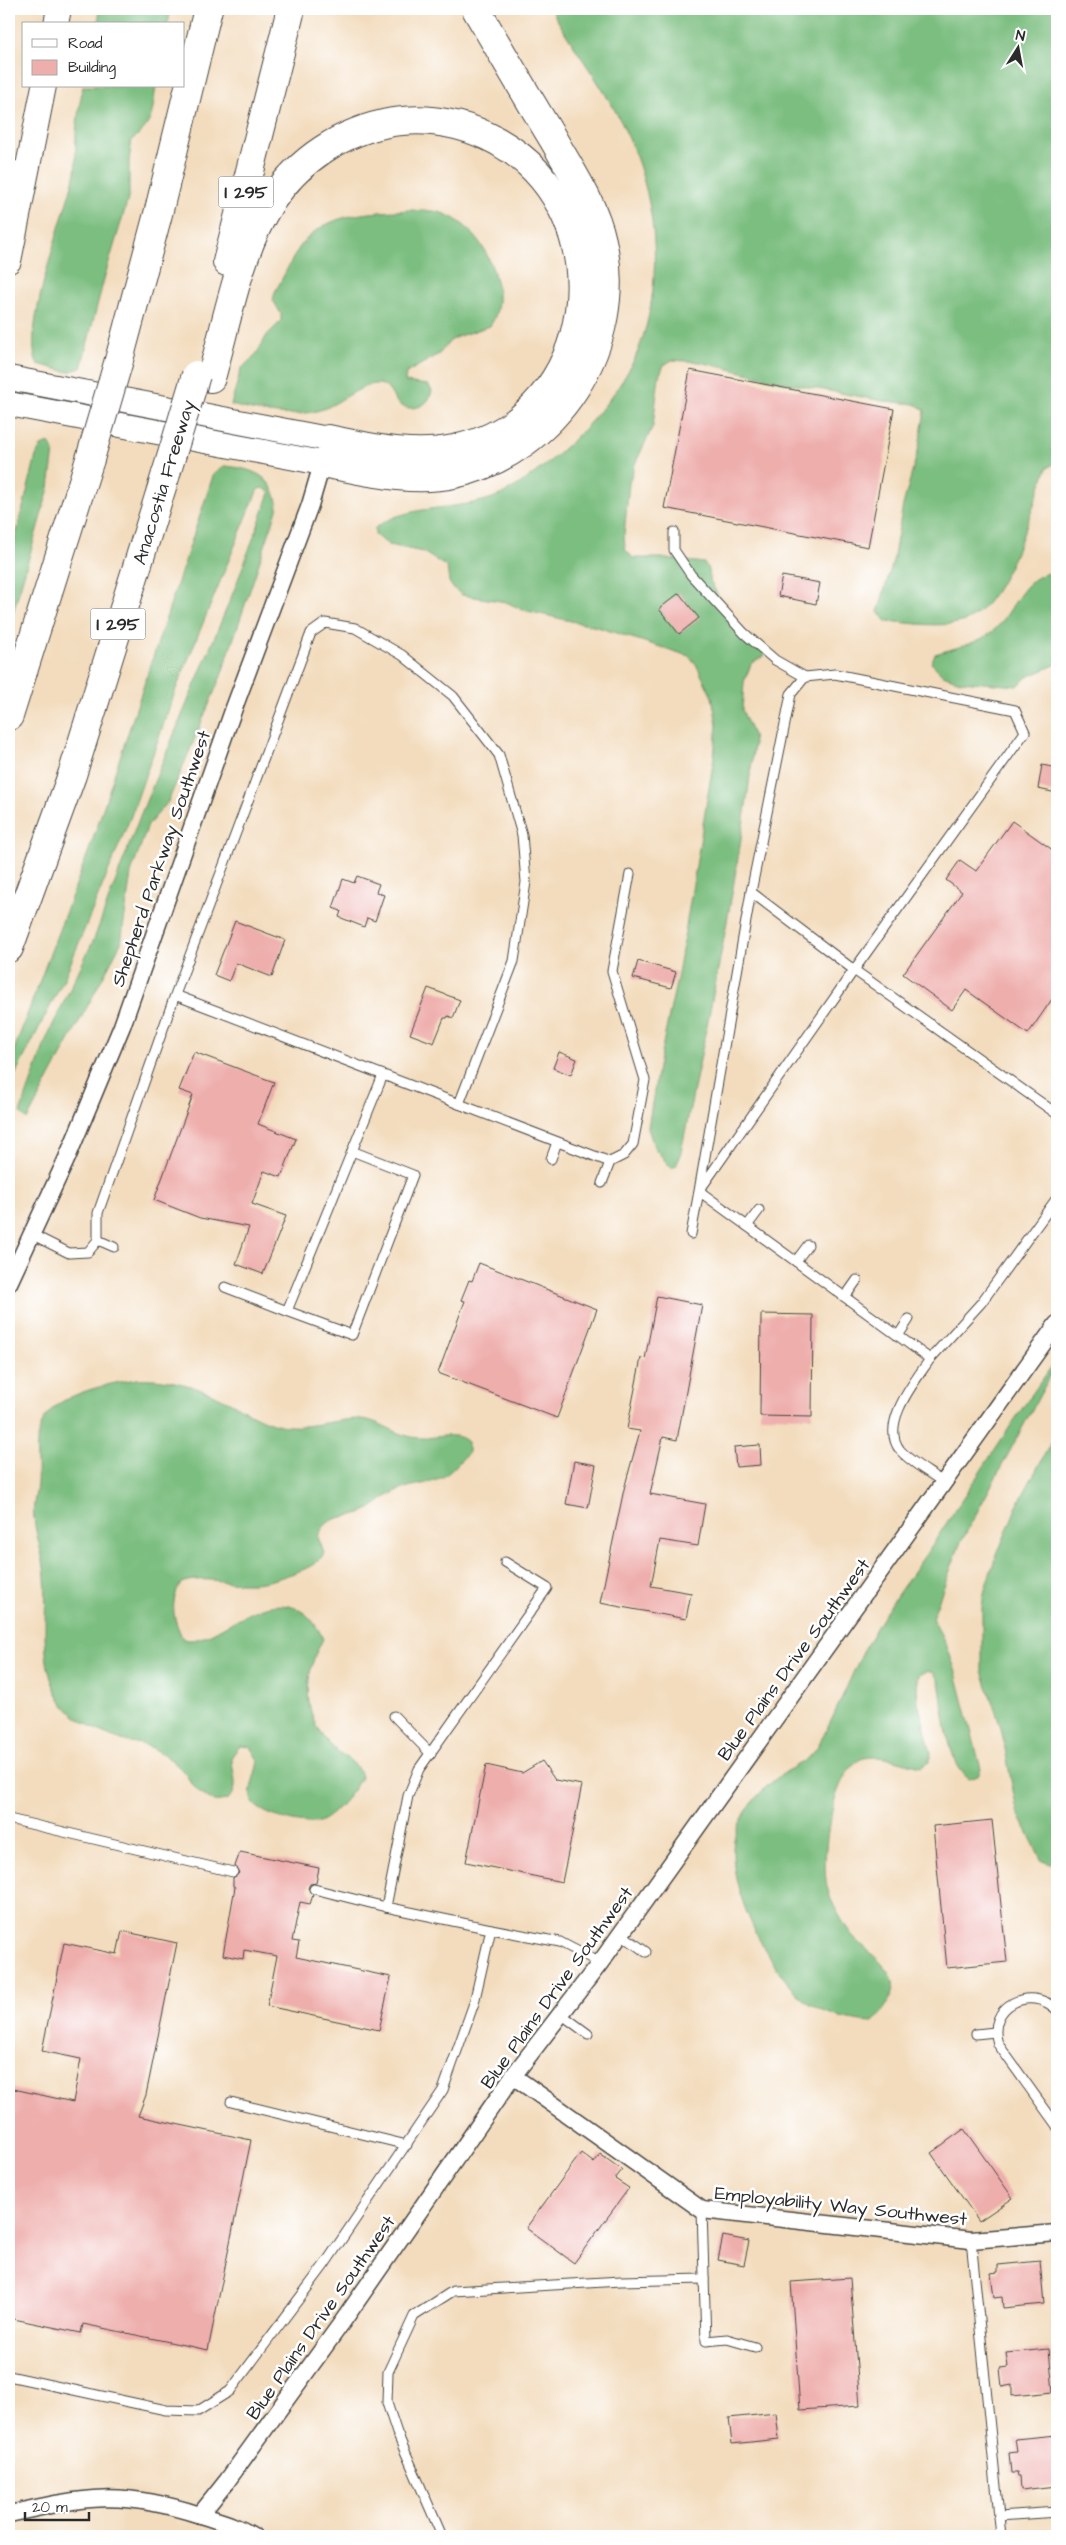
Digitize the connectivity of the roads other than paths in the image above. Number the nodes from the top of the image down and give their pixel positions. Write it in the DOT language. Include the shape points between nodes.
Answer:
graph roads {
  1 [pos="59,9"];
  2 [pos="208,9"];
  3 [pos="291,9"];
  4 [pos="476,9"];
  5 [pos="56,22"];
  6 [pos="43,88"];
  7 [pos="18,166"];
  8 [pos="9,262"];
  9 [pos="203,376"];
  10 [pos="9,378"];
  11 [pos="9,404"];
  12 [pos="325,451"];
  13 [pos="674,532"];
  14 [pos="805,677"];
  15 [pos="9,716"];
  16 [pos="630,874"];
  17 [pos="751,892"];
  18 [pos="9,948"];
  19 [pos="854,970"];
  20 [pos="176,995"];
  21 [pos="384,1075"];
  22 [pos="459,1104"];
  23 [pos="1057,1114"];
  24 [pos="557,1142"];
  25 [pos="352,1151"];
  26 [pos="551,1158"];
  27 [pos="610,1162"];
  28 [pos="602,1183"];
  29 [pos="699,1191"];
  30 [pos="1057,1198"];
  31 [pos="759,1210"];
  32 [pos="748,1226"];
  33 [pos="31,1234"];
  34 [pos="691,1234"];
  35 [pos="98,1240"];
  36 [pos="808,1245"];
  37 [pos="114,1247"];
  38 [pos="796,1261"];
  39 [pos="857,1280"];
  40 [pos="9,1283"];
  41 [pos="225,1287"];
  42 [pos="844,1297"];
  43 [pos="287,1311"];
  44 [pos="909,1319"];
  45 [pos="1057,1324"];
  46 [pos="898,1336"];
  47 [pos="930,1359"];
  48 [pos="944,1483"];
  49 [pos="505,1562"];
  50 [pos="394,1716"];
  51 [pos="431,1754"];
  52 [pos="9,1819"];
  53 [pos="233,1872"];
  54 [pos="314,1889"];
  55 [pos="386,1907"];
  56 [pos="491,1930"];
  57 [pos="621,1934"];
  58 [pos="646,1952"];
  59 [pos="600,1963"];
  60 [pos="1057,2010"];
  61 [pos="561,2014"];
  62 [pos="995,2032"];
  63 [pos="588,2034"];
  64 [pos="976,2034"];
  65 [pos="513,2076"];
  66 [pos="232,2102"];
  67 [pos="1057,2126"];
  68 [pos="407,2145"];
  69 [pos="702,2210"];
  70 [pos="1057,2233"];
  71 [pos="971,2240"];
  72 [pos="704,2279"];
  73 [pos="755,2347"];
  74 [pos="9,2376"];
  75 [pos="1057,2512"];
  76 [pos="9,2514"];
  77 [pos="200,2515"];
  78 [pos="999,2516"];
  79 [pos="253,2536"];
  80 [pos="442,2536"];
  81 [pos="1001,2536"];
  1 -- 5 [label="street"];
  2 -- 15 [label="highway, bridge" via="119,360"];
  3 -- 9 [label="highway, Anacostia Freeway / I 295"];
  4 -- 12 [label="highway" via="572,172 597,223 605,254 606,285 604,317 596,347 577,386 559,410 526,442 491,462 453,474 422,477 388,474"];
  6 -- 7 [label="street"];
  7 -- 8 [label="street"];
  9 -- 12 [label="highway" via="257,227 277,193 305,163 346,136 400,121 454,124 486,135 515,153 538,174 557,198 572,227 581,269 582,295 576,329 566,357 552,383 526,411 496,434 468,445 440,451"];
  9 -- 18 [label="highway, Anacostia Freeway / I 295, bridge" via="174,475 72,776"];
  10 -- 12 [label="street"];
  11 -- 12 [label="street"];
  12 -- 33 [label="street, Shepherd Parkway Southwest" via="310,506 234,708 125,1017 79,1130"];
  13 -- 14 [label="lane" via="674,550 691,575 775,660"];
  14 -- 17 [label="lane" via="791,694"];
  14 -- 19 [label="lane" via="835,674 1015,710 1025,732"];
  16 -- 27 [label="lane" via="612,971 645,1080 633,1144"];
  17 -- 19 [label="lane"];
  17 -- 29 [label="lane"];
  19 -- 23 [label="lane"];
  19 -- 29 [label="lane"];
  20 -- 21 [label="lane"];
  20 -- 22 [label="lane" via="311,633 325,623 355,628 402,655 453,696 499,756 522,835 526,882 514,961"];
  20 -- 35 [label="lane" via="98,1213"];
  21 -- 22 [label="lane"];
  21 -- 25 [label="lane"];
  22 -- 24 [label="lane"];
  24 -- 26 [label="lane"];
  24 -- 27 [label="lane"];
  25 -- 43 [label="lane"];
  25 -- 43 [label="lane" via="413,1175 352,1335"];
  27 -- 28 [label="lane"];
  29 -- 32 [label="lane"];
  29 -- 34 [label="lane"];
  30 -- 47 [label="lane" via="981,1303"];
  31 -- 32 [label="lane"];
  32 -- 38 [label="lane"];
  33 -- 35 [label="lane" via="69,1253 88,1252"];
  33 -- 40 [label="street, Shepherd Parkway Southwest"];
  35 -- 37 [label="lane"];
  36 -- 38 [label="lane"];
  38 -- 42 [label="lane"];
  39 -- 42 [label="lane"];
  41 -- 43 [label="lane"];
  42 -- 46 [label="lane"];
  44 -- 46 [label="lane"];
  45 -- 48 [label="street, Blue Plains Drive Southwest"];
  46 -- 47 [label="lane"];
  47 -- 48 [label="lane" via="903,1399 893,1427 899,1449"];
  48 -- 57 [label="street, Blue Plains Drive Southwest"];
  49 -- 51 [label="lane" via="548,1588"];
  50 -- 51 [label="lane"];
  51 -- 55 [label="lane" via="419,1769 408,1796"];
  52 -- 53 [label="lane"];
  54 -- 55 [label="lane"];
  55 -- 56 [label="lane"];
  56 -- 59 [label="lane" via="560,1942"];
  56 -- 68 [label="lane" via="474,2003 443,2090"];
  57 -- 58 [label="lane"];
  57 -- 59 [label="street, Blue Plains Drive Southwest"];
  59 -- 61 [label="street, Blue Plains Drive Southwest"];
  60 -- 62 [label="lane" via="1049,2002 1033,1997 1010,2003 998,2018"];
  61 -- 63 [label="lane"];
  61 -- 65 [label="street, Blue Plains Drive Southwest"];
  62 -- 64 [label="lane"];
  62 -- 67 [label="lane" via="998,2044"];
  65 -- 69 [label="street, Employability Way Southwest"];
  65 -- 77 [label="street, Blue Plains Drive Southwest" via="332,2337"];
  66 -- 68 [label="lane"];
  68 -- 74 [label="lane" via="325,2264 230,2391 198,2411 166,2410"];
  69 -- 71 [label="street, Employability Way Southwest"];
  69 -- 72 [label="lane"];
  70 -- 71 [label="street, Employability Way Southwest"];
  71 -- 78 [label="lane"];
  72 -- 73 [label="lane" via="706,2341 727,2339"];
  72 -- 80 [label="lane" via="453,2291 414,2316 388,2372 387,2403"];
  75 -- 78 [label="lane"];
  76 -- 77 [label="street" via="68,2500 103,2497 139,2499"];
  77 -- 79 [label="street" via="240,2528"];
  78 -- 81 [label="lane"];
}
